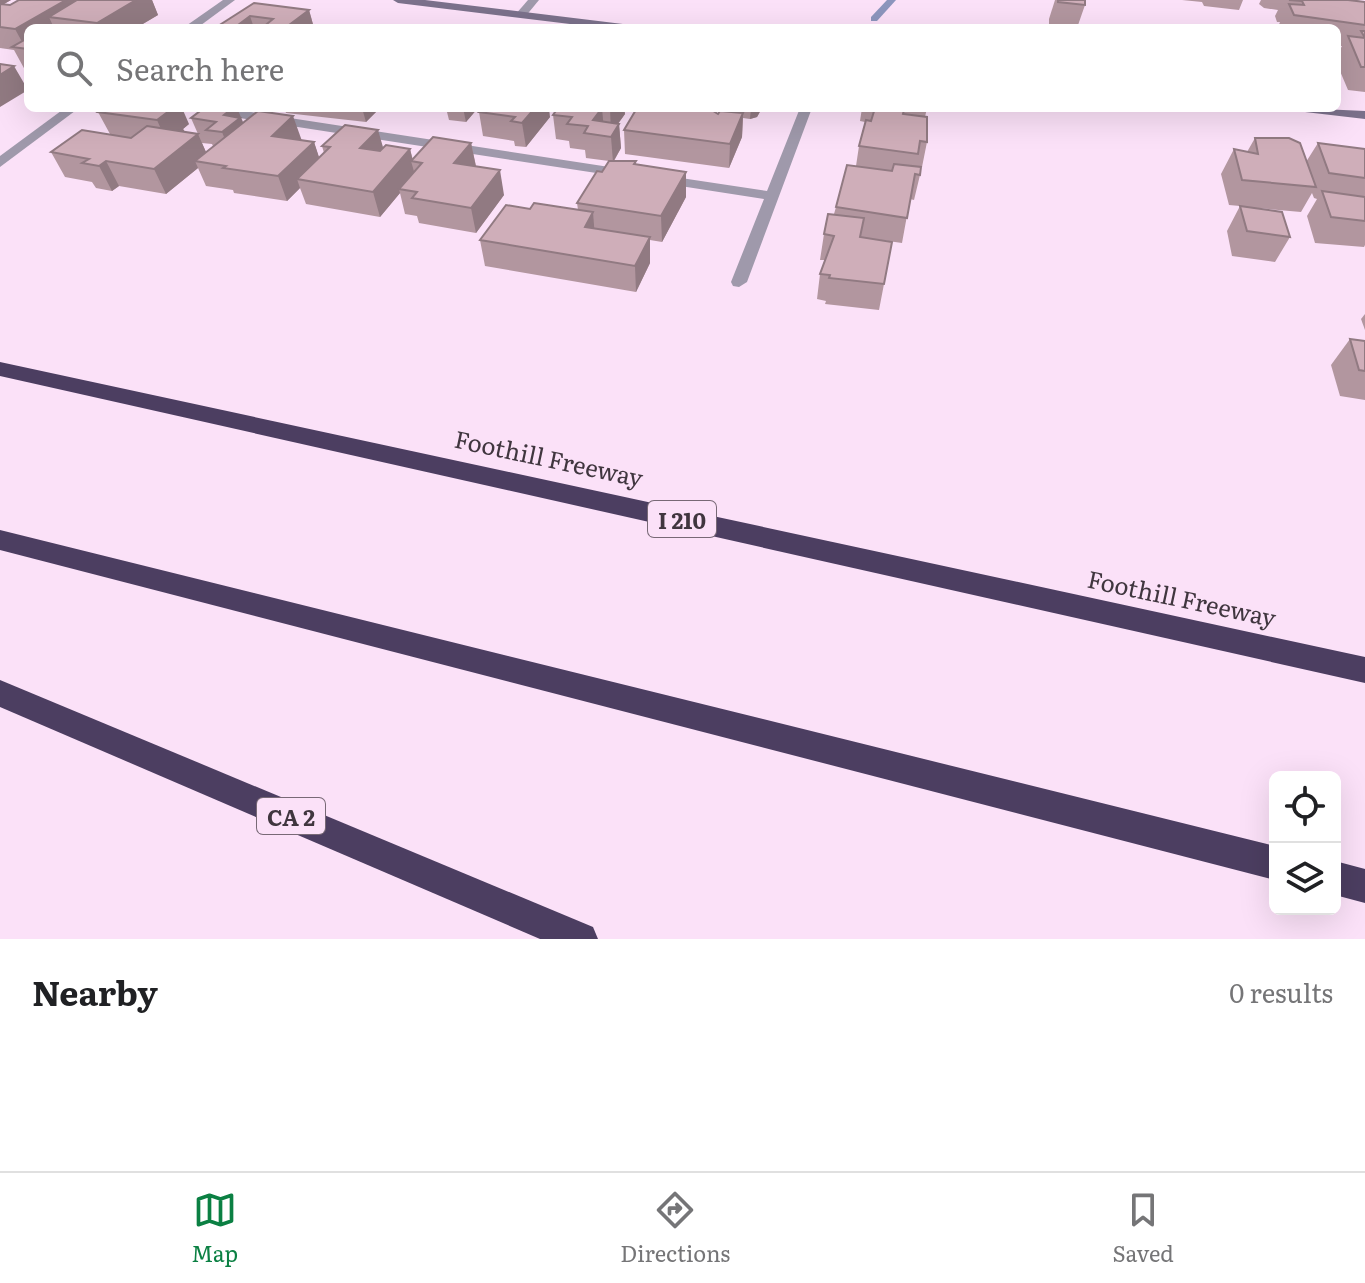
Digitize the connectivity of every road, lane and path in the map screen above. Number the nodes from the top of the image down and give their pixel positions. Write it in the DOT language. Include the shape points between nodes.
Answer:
graph roads {
  1 [pos="230,0"];
  2 [pos="398,0"];
  3 [pos="534,0"];
  4 [pos="521,15"];
  5 [pos="195,24"];
  6 [pos="597,24"];
  7 [pos="68,112"];
  8 [pos="226,112"];
  9 [pos="804,112"];
  10 [pos="1339,112"];
  11 [pos="1365,115"];
  12 [pos="0,163"];
  13 [pos="772,196"];
  14 [pos="739,282"];
  15 [pos="0,369"];
  16 [pos="0,540"];
  17 [pos="1365,670"];
  18 [pos="0,693"];
  19 [pos="1269,861"];
  20 [pos="1341,880"];
  21 [pos="1365,886"];
  22 [pos="581,939"];
  1 -- 5 [label="street"];
  2 -- 4 [label="main road"];
  3 -- 4 [label="street"];
  4 -- 6 [label="main road"];
  7 -- 12 [label="street"];
  8 -- 13 [label="street"];
  9 -- 13 [label="street"];
  10 -- 11 [label="main road"];
  13 -- 14 [label="street"];
  15 -- 17 [label="highway, Foothill Freeway / I 210"];
  16 -- 19 [label="highway"];
  18 -- 22 [label="highway, CA 2"];
  20 -- 21 [label="highway"];
}
